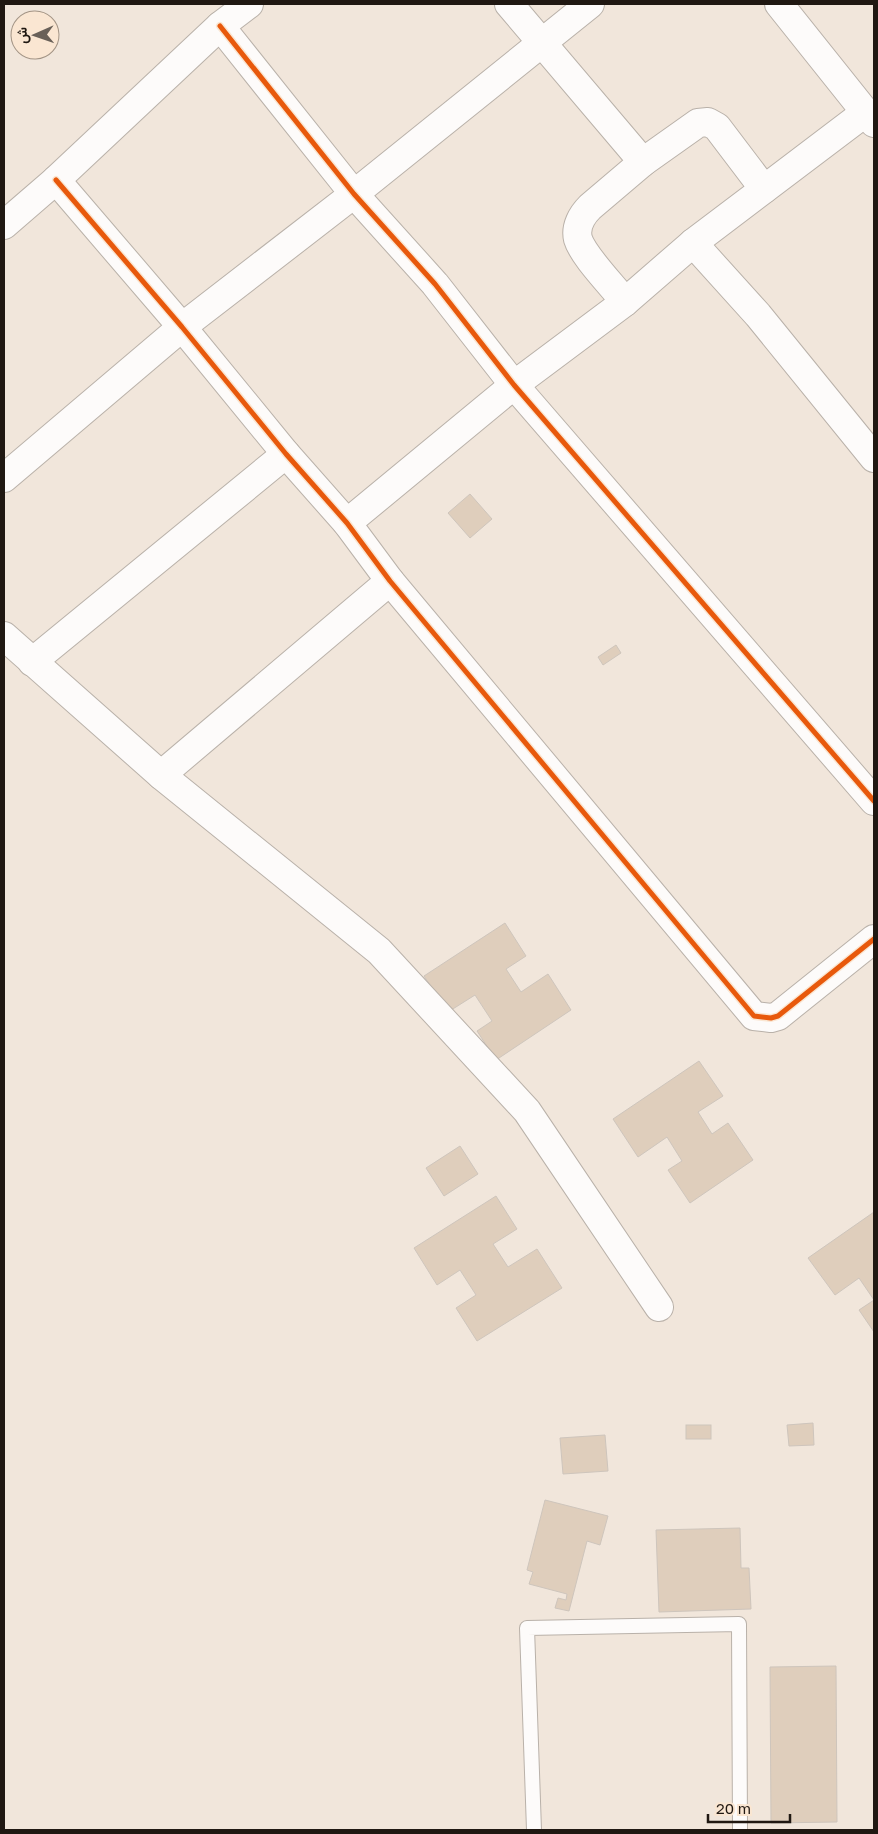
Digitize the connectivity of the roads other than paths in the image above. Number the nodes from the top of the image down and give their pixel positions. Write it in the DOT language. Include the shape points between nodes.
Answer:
graph roads {
  1 [pos="249,4"];
  2 [pos="509,4"];
  3 [pos="590,4"];
  4 [pos="779,4"];
  5 [pos="220,26"];
  6 [pos="542,42"];
  7 [pos="870,118"];
  8 [pos="643,162"];
  9 [pos="56,180"];
  10 [pos="764,189"];
  11 [pos="354,194"];
  12 [pos="4,225"];
  13 [pos="693,243"];
  14 [pos="625,302"];
  15 [pos="182,327"];
  16 [pos="514,385"];
  17 [pos="286,454"];
  18 [pos="874,458"];
  19 [pos="4,478"];
  20 [pos="347,523"];
  21 [pos="390,581"];
  22 [pos="4,636"];
  23 [pos="32,662"];
  24 [pos="161,775"];
  25 [pos="874,801"];
  26 [pos="874,939"];
  27 [pos="659,1307"];
  28 [pos="534,1830"];
  29 [pos="740,1830"];
  1 -- 5 [label="street"];
  2 -- 6 [label="street"];
  3 -- 6 [label="street"];
  4 -- 7 [label="street"];
  5 -- 9 [label="street"];
  5 -- 11 [label="street"];
  6 -- 8 [label="street"];
  6 -- 11 [label="street"];
  7 -- 10 [label="street"];
  8 -- 10 [label="street" via="698,123 708,122 717,127"];
  8 -- 14 [label="street" via="582,214 579,221 577,237 583,249"];
  9 -- 12 [label="street"];
  9 -- 15 [label="street"];
  10 -- 13 [label="street"];
  11 -- 15 [label="street"];
  11 -- 16 [label="street" via="435,284"];
  13 -- 14 [label="street"];
  13 -- 18 [label="street" via="758,315"];
  14 -- 16 [label="street"];
  15 -- 17 [label="street"];
  15 -- 19 [label="street"];
  16 -- 20 [label="street"];
  16 -- 25 [label="street"];
  17 -- 20 [label="street"];
  17 -- 23 [label="street"];
  20 -- 21 [label="street"];
  21 -- 24 [label="street"];
  21 -- 26 [label="street" via="754,1016 778,1016"];
  22 -- 23 [label="street"];
  23 -- 24 [label="street"];
  24 -- 27 [label="street" via="379,951 527,1112"];
  28 -- 29 [label="lane" via="527,1628 739,1624"];
}
